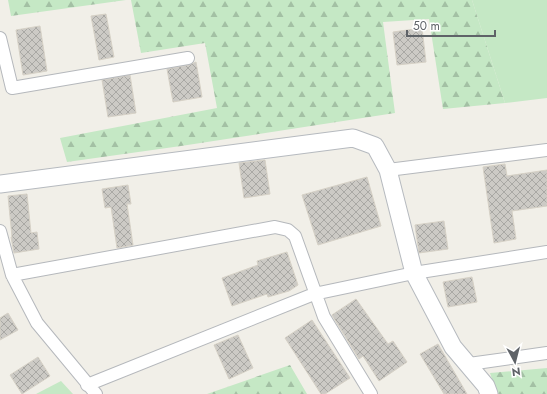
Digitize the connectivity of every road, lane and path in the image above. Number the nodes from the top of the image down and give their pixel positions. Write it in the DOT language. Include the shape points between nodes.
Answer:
graph roads {
  1 [pos="0,38"];
  2 [pos="188,58"];
  3 [pos="6,89"];
  4 [pos="547,150"];
  5 [pos="388,170"];
  6 [pos="0,184"];
  7 [pos="0,231"];
  8 [pos="547,252"];
  9 [pos="414,273"];
  10 [pos="12,275"];
  11 [pos="314,294"];
  12 [pos="547,353"];
  13 [pos="469,364"];
  14 [pos="87,385"];
  15 [pos="96,394"];
  16 [pos="371,394"];
  17 [pos="489,394"];
  1 -- 3 [label="street"];
  2 -- 3 [label="street"];
  4 -- 5 [label="street"];
  5 -- 6 [label="street" via="375,146 353,138"];
  5 -- 9 [label="street"];
  7 -- 10 [label="street"];
  8 -- 9 [label="street"];
  9 -- 11 [label="street"];
  9 -- 13 [label="street" via="453,347"];
  10 -- 11 [label="street" via="275,227 288,230 295,236"];
  10 -- 14 [label="street" via="37,323"];
  11 -- 14 [label="street"];
  11 -- 16 [label="street" via="324,317"];
  12 -- 13 [label="street"];
  13 -- 17 [label="street"];
  14 -- 15 [label="street"];
}
